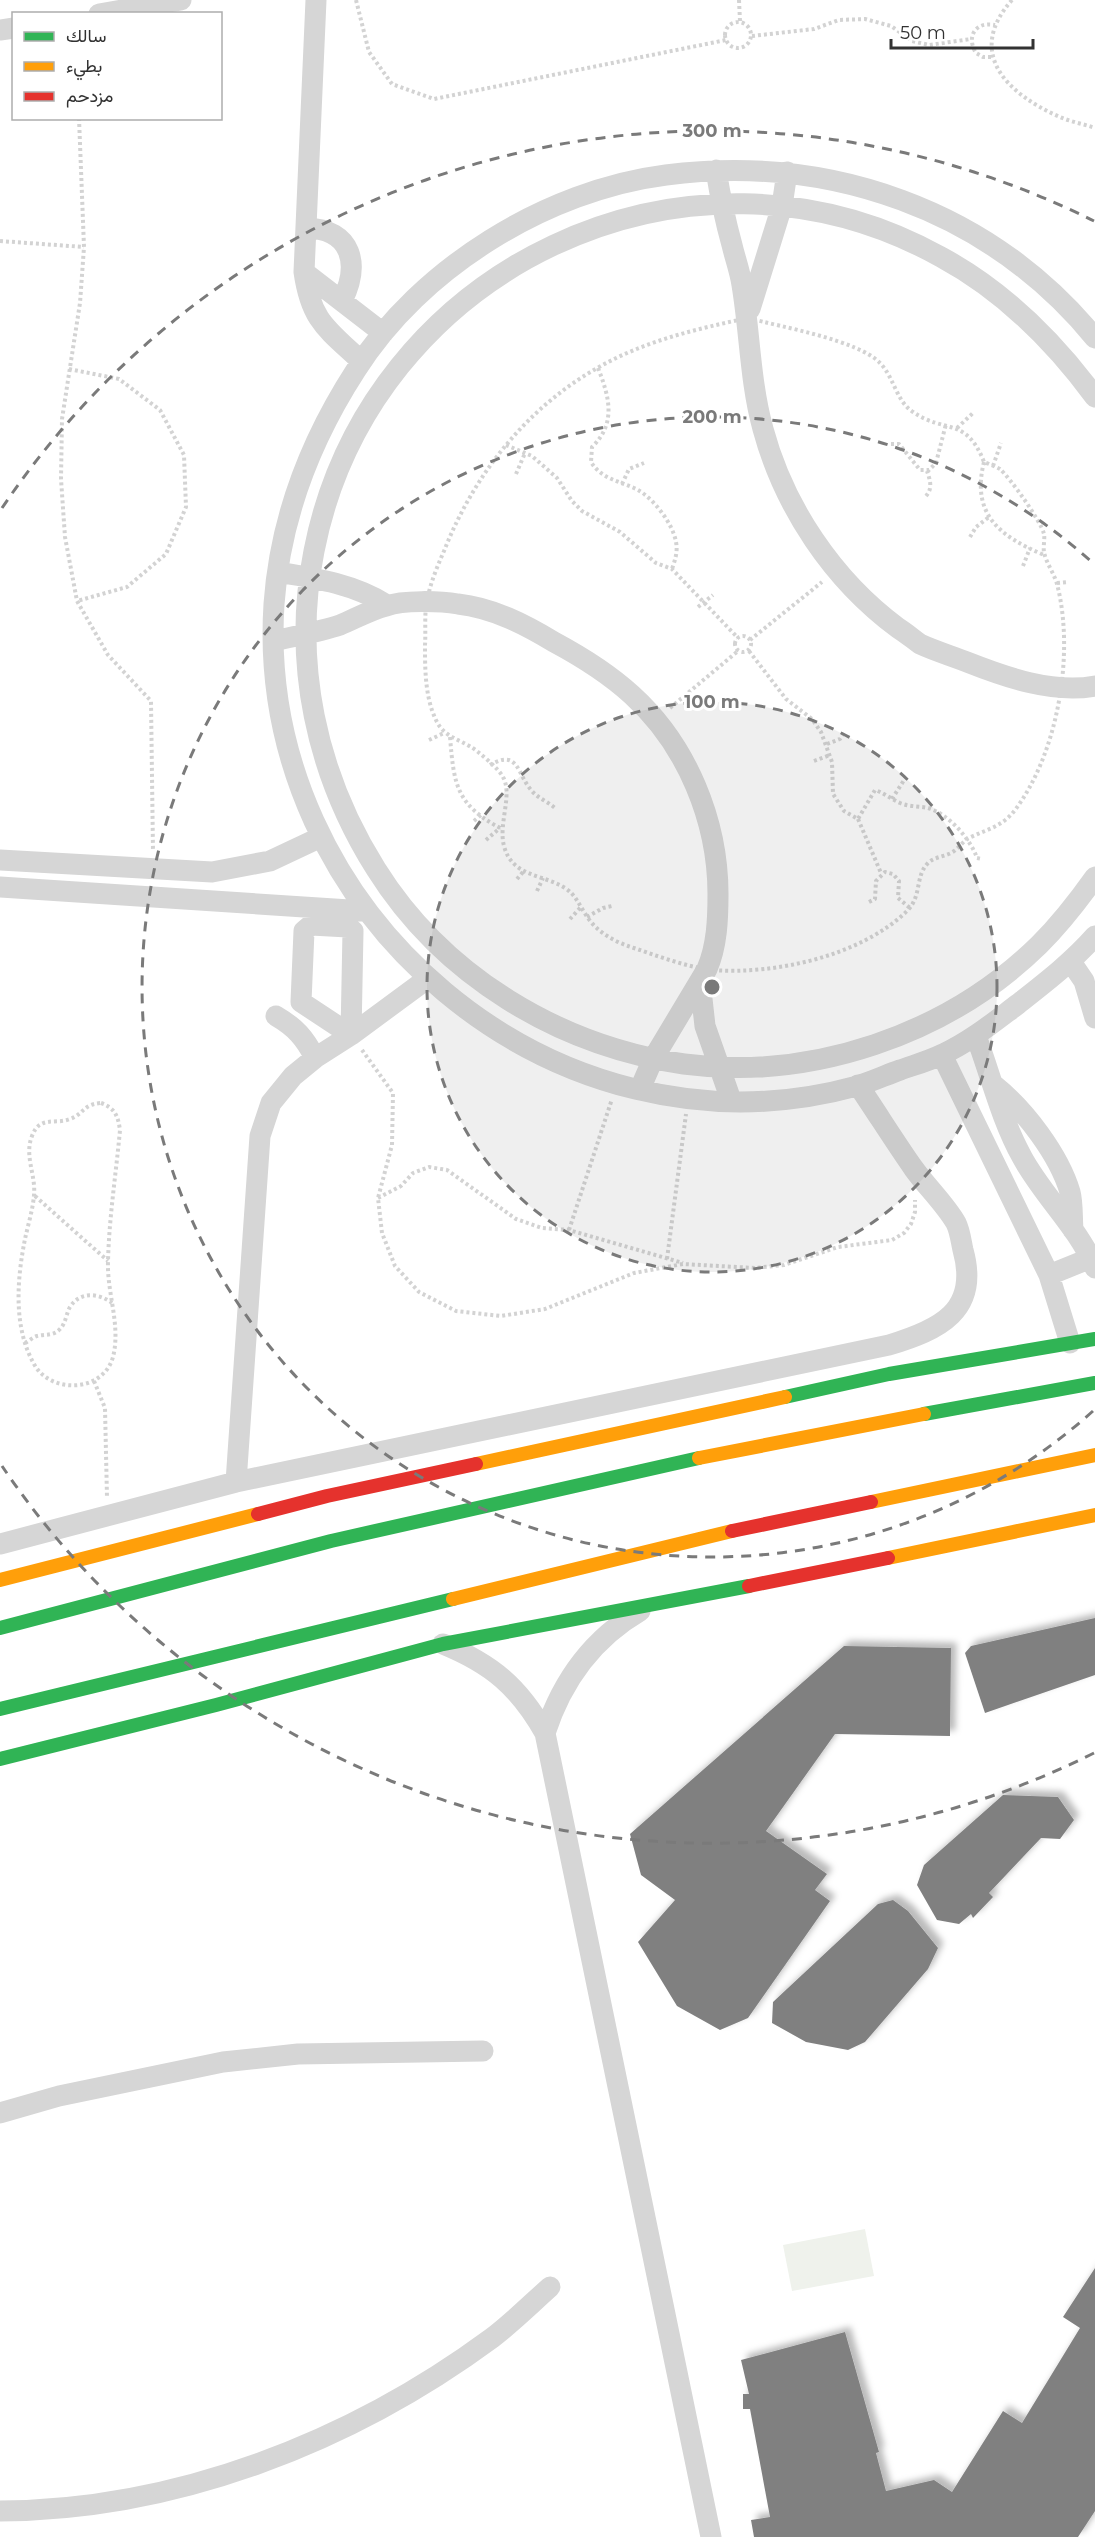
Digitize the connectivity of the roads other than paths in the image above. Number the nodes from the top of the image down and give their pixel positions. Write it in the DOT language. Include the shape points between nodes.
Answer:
graph roads {
  1 [pos="181,0"];
  2 [pos="316,0"];
  3 [pos="111,12"];
  4 [pos="716,170"];
  5 [pos="787,172"];
  6 [pos="722,203"];
  7 [pos="782,206"];
  8 [pos="306,228"];
  9 [pos="304,272"];
  10 [pos="342,301"];
  11 [pos="748,318"];
  12 [pos="383,333"];
  13 [pos="1095,338"];
  14 [pos="361,361"];
  15 [pos="1095,397"];
  16 [pos="278,572"];
  17 [pos="309,577"];
  18 [pos="387,605"];
  19 [pos="305,634"];
  20 [pos="274,640"];
  21 [pos="1092,690"];
  22 [pos="321,837"];
  23 [pos="0,860"];
  24 [pos="1095,877"];
  25 [pos="0,887"];
  26 [pos="365,911"];
  27 [pos="1095,936"];
  28 [pos="1071,962"];
  29 [pos="427,979"];
  30 [pos="700,981"];
  31 [pos="276,1016"];
  32 [pos="1095,1018"];
  33 [pos="351,1035"];
  34 [pos="976,1036"];
  35 [pos="942,1055"];
  36 [pos="315,1058"];
  37 [pos="653,1059"];
  38 [pos="720,1068"];
  39 [pos="858,1085"];
  40 [pos="640,1089"];
  41 [pos="731,1100"];
  42 [pos="1093,1263"];
  43 [pos="1049,1275"];
  44 [pos="1095,1339"];
  45 [pos="1071,1343"];
  46 [pos="1095,1383"];
  47 [pos="1095,1455"];
  48 [pos="236,1482"];
  49 [pos="1095,1515"];
  50 [pos="0,1544"];
  51 [pos="0,1580"];
  52 [pos="647,1606"];
  53 [pos="0,1628"];
  54 [pos="443,1644"];
  55 [pos="0,1709"];
  56 [pos="545,1733"];
  57 [pos="0,1760"];
  58 [pos="483,2051"];
  59 [pos="0,2113"];
  60 [pos="550,2287"];
  61 [pos="0,2511"];
  62 [pos="711,2537"];
  1 -- 3 [label="street"];
  2 -- 8 [label="street"];
  4 -- 5 [label="street"];
  4 -- 6 [label="street"];
  4 -- 12 [label="street" via="658,176 606,188 555,206 507,230 461,260 420,294"];
  5 -- 7 [label="street"];
  5 -- 13 [label="street" via="849,183 904,201 956,225 1005,255 1050,291"];
  6 -- 7 [label="street"];
  6 -- 11 [label="street"];
  6 -- 17 [label="street" via="668,208 615,220 562,239 513,265 443,318 391,375 361,421 337,470 323,512"];
  7 -- 11 [label="street"];
  7 -- 15 [label="street" via="889,232 939,255 986,284 1029,319 1067,359"];
  8 -- 9 [label="street"];
  8 -- 10 [label="street" via="329,232 347,247 352,258 351,280"];
  9 -- 10 [label="street"];
  9 -- 14 [label="street" via="314,315"];
  10 -- 12 [label="street"];
  11 -- 21 [label="street" via="753,385 777,472 797,513 837,570 883,616 920,643 1001,676"];
  12 -- 14 [label="street"];
  14 -- 16 [label="street" via="331,409 306,461 288,516"];
  16 -- 17 [label="street"];
  16 -- 20 [label="street"];
  17 -- 18 [label="street" via="370,594"];
  17 -- 19 [label="street"];
  18 -- 19 [label="street"];
  18 -- 30 [label="street" via="457,603 488,609 525,625 602,671 655,720 683,760 712,836 718,916 712,956"];
  19 -- 20 [label="street"];
  19 -- 37 [label="street" via="318,740 335,791 386,886 413,919 459,965 502,997 579,1036"];
  20 -- 22 [label="street" via="286,742"];
  22 -- 23 [label="street" via="270,861 212,872"];
  22 -- 26 [label="street"];
  24 -- 38 [label="street" via="1039,945 1001,978 916,1029 870,1047 822,1059"];
  25 -- 26 [label="street"];
  26 -- 29 [label="street"];
  27 -- 28 [label="street"];
  28 -- 32 [label="street" via="1084,981"];
  28 -- 34 [label="street"];
  29 -- 33 [label="street"];
  29 -- 40 [label="street" via="470,1014 516,1043 566,1066"];
  30 -- 37 [label="street"];
  30 -- 38 [label="street" via="705,1026"];
  31 -- 36 [label="street" via="307,1041"];
  33 -- 33 [label="street" via="301,1002 304,931 308,925 348,927 353,931"];
  33 -- 36 [label="street"];
  34 -- 35 [label="street"];
  34 -- 42 [label="street" via="995,1086 1030,1120 1055,1160 1070,1192 1073,1230"];
  35 -- 39 [label="street"];
  35 -- 43 [label="street"];
  36 -- 48 [label="street" via="293,1076 271,1103 260,1136"];
  37 -- 38 [label="street"];
  37 -- 40 [label="street"];
  38 -- 41 [label="street"];
  39 -- 41 [label="street" via="785,1098"];
  39 -- 48 [label="street" via="956,1224 968,1266 967,1283 961,1305 942,1323 923,1335 888,1345"];
  40 -- 41 [label="street" via="688,1098"];
  42 -- 43 [label="street"];
  43 -- 45 [label="street"];
  44 -- 45 [label="street"];
  45 -- 51 [label="street" via="889,1374 327,1496"];
  46 -- 53 [label="street" via="851,1427 358,1534 121,1593"];
  47 -- 55 [label="street" via="749,1527"];
  48 -- 50 [label="street"];
  49 -- 52 [label="street"];
  52 -- 54 [label="street"];
  52 -- 56 [label="street" via="589,1652 562,1690"];
  54 -- 56 [label="street" via="469,1654 507,1681 531,1708"];
  54 -- 57 [label="street"];
  56 -- 62 [label="street"];
  58 -- 59 [label="street" via="317,2054 241,2060 71,2094"];
  60 -- 61 [label="street" via="494,2336 436,2377 310,2444 175,2489 105,2503"];
}
